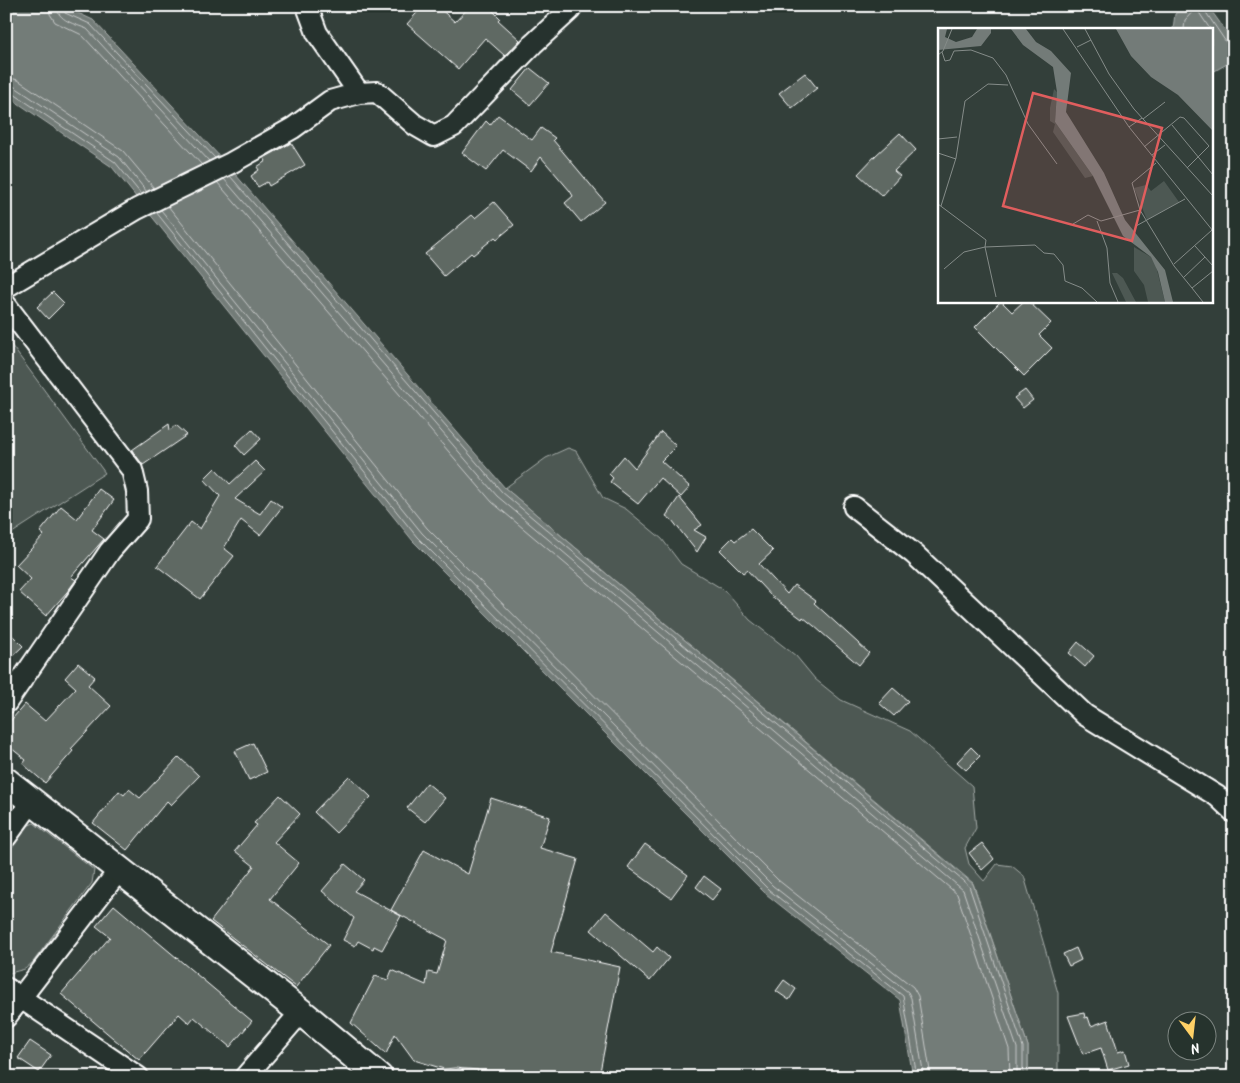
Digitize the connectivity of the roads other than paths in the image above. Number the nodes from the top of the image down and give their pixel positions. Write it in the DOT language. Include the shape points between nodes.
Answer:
graph roads {
  1 [pos="307,6"];
  2 [pos="570,10"];
  3 [pos="359,93"];
  4 [pos="6,287"];
  5 [pos="6,306"];
  6 [pos="854,507"];
  7 [pos="6,702"];
  8 [pos="6,781"];
  9 [pos="32,801"];
  10 [pos="1234,812"];
  11 [pos="6,837"];
  12 [pos="120,869"];
  13 [pos="13,993"];
  14 [pos="301,1012"];
  15 [pos="6,1017"];
  16 [pos="138,1077"];
  17 [pos="245,1077"];
  18 [pos="379,1077"];
  1 -- 3 [label="street" via="317,33"];
  2 -- 3 [label="street" via="454,126 434,136 377,92"];
  3 -- 4 [label="street" via="330,101 293,128 137,209"];
  5 -- 7 [label="street" via="132,470 138,491 138,519 110,551"];
  6 -- 10 [label="street" via="914,554 1085,715 1218,796"];
  8 -- 9 [label="main road"];
  9 -- 11 [label="street"];
  9 -- 12 [label="main road"];
  12 -- 13 [label="street"];
  12 -- 14 [label="main road"];
  13 -- 15 [label="street"];
  13 -- 16 [label="street"];
  14 -- 17 [label="street"];
  14 -- 18 [label="main road"];
}
